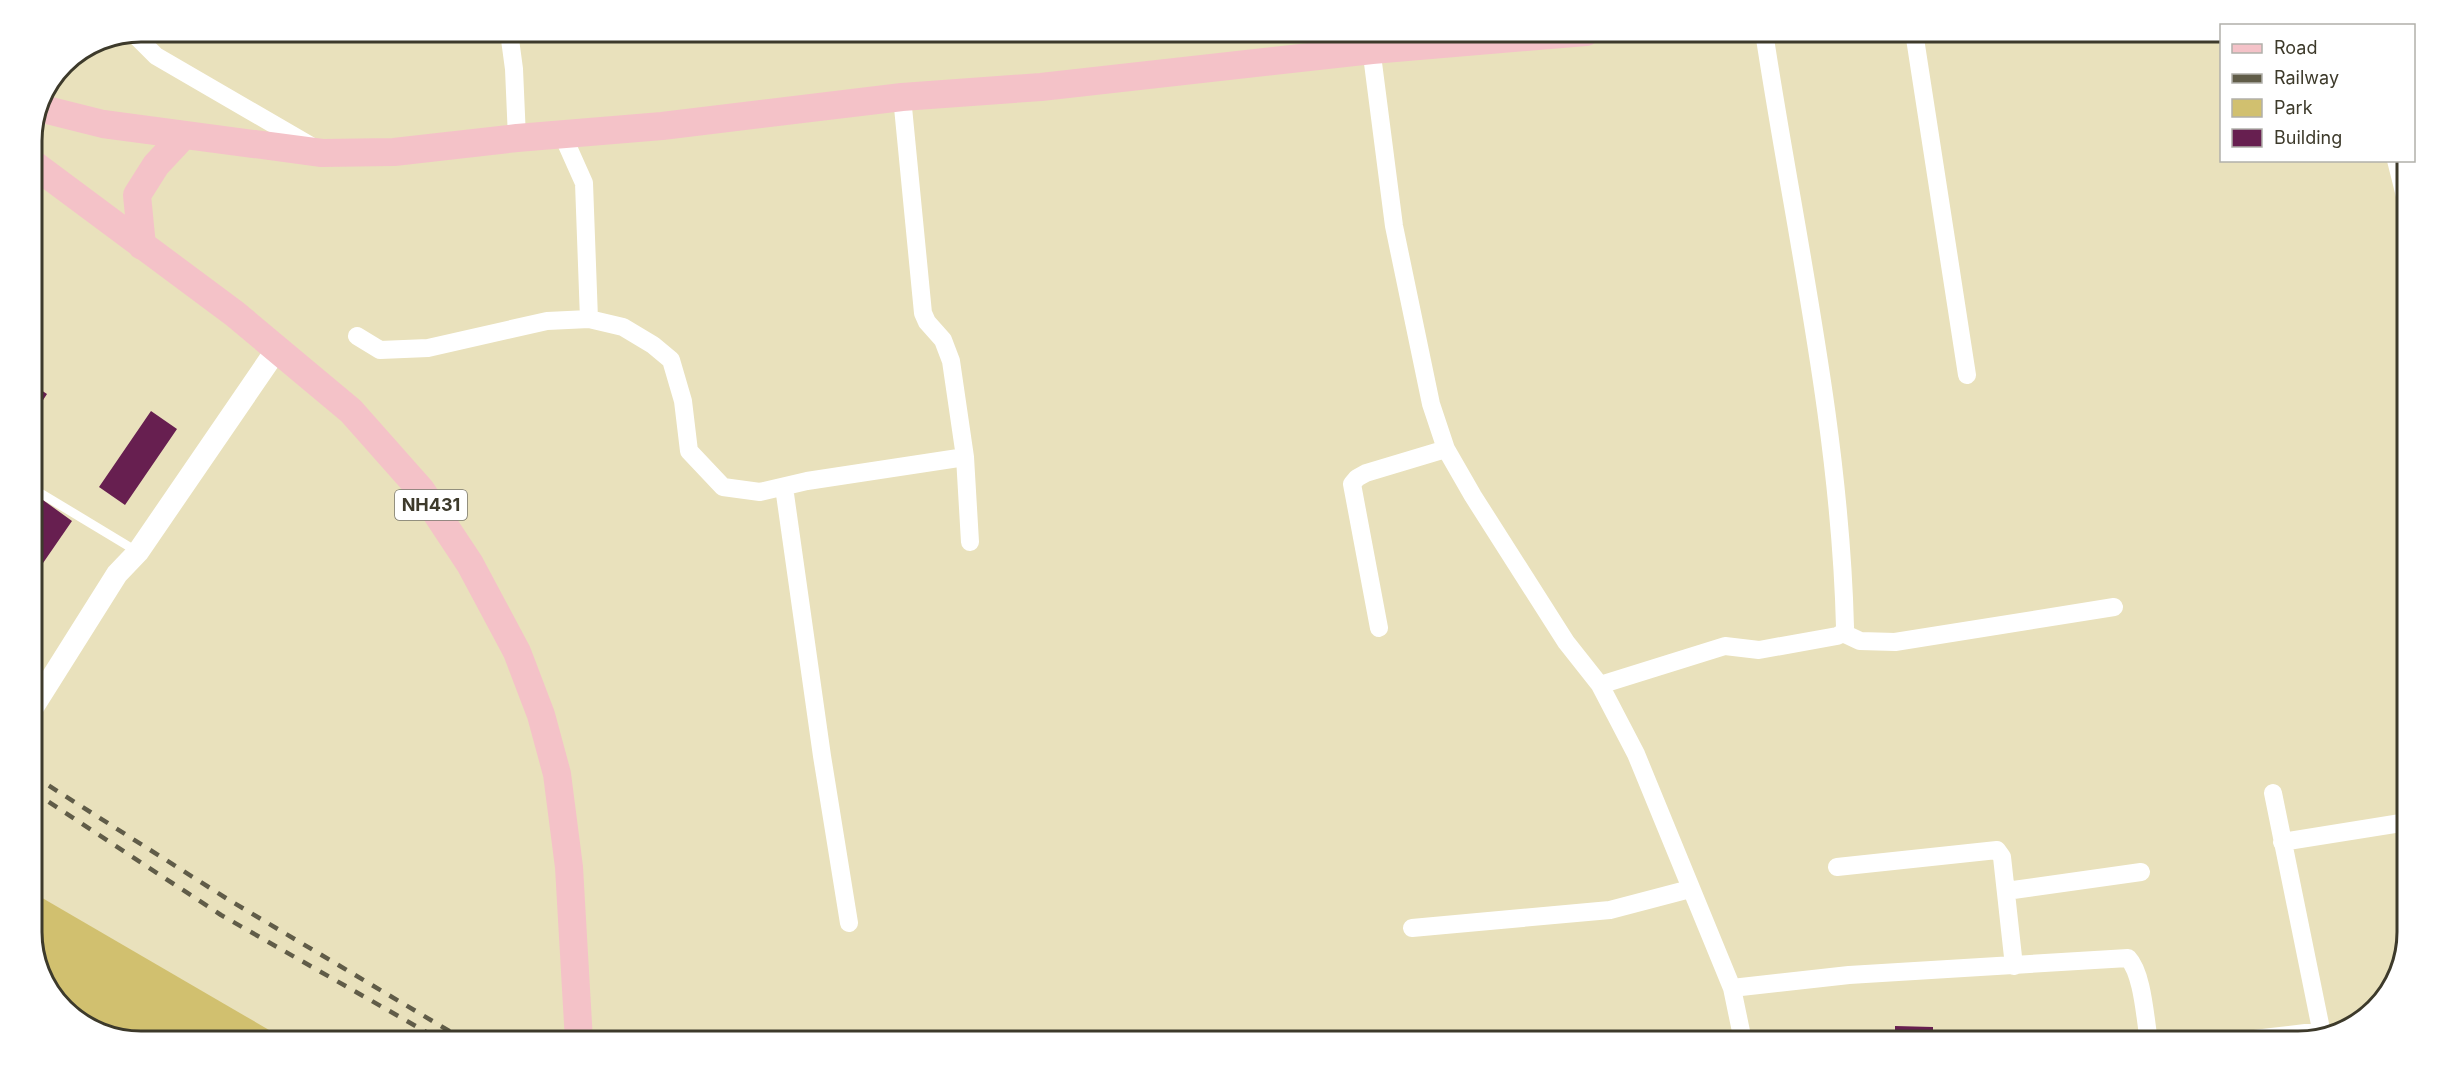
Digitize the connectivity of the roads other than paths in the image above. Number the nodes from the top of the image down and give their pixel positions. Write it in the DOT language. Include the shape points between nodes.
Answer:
graph roads {
  1 [pos="142,42"];
  2 [pos="510,42"];
  3 [pos="1363,42"];
  4 [pos="1370,42"];
  5 [pos="1766,42"];
  6 [pos="1916,42"];
  7 [pos="902,97"];
  8 [pos="47,110"];
  9 [pos="184,135"];
  10 [pos="563,136"];
  11 [pos="517,138"];
  12 [pos="322,153"];
  13 [pos="42,171"];
  14 [pos="142,246"];
  15 [pos="589,319"];
  16 [pos="357,336"];
  17 [pos="277,349"];
  18 [pos="1967,375"];
  19 [pos="1446,449"];
  20 [pos="964,457"];
  21 [pos="784,487"];
  22 [pos="42,494"];
  23 [pos="970,542"];
  24 [pos="138,552"];
  25 [pos="2114,607"];
  26 [pos="1379,628"];
  27 [pos="1843,633"];
  28 [pos="1600,685"];
  29 [pos="42,693"];
  30 [pos="2273,793"];
  31 [pos="2397,824"];
  32 [pos="2283,842"];
  33 [pos="1837,867"];
  34 [pos="2141,872"];
  35 [pos="1690,889"];
  36 [pos="2006,891"];
  37 [pos="849,923"];
  38 [pos="1412,928"];
  39 [pos="2014,966"];
  40 [pos="1732,988"];
  41 [pos="2321,1028"];
  42 [pos="579,1031"];
  43 [pos="1741,1031"];
  44 [pos="2147,1031"];
  1 -- 12 [label="street" via="156,56"];
  2 -- 11 [label="street"];
  3 -- 7 [label="main road" via="1041,87"];
  4 -- 19 [label="street" via="1394,226 1431,404"];
  5 -- 27 [label="street" via="1817,339 1838,511"];
  6 -- 18 [label="street"];
  7 -- 10 [label="main road"];
  7 -- 20 [label="street" via="923,313 943,340 951,361"];
  8 -- 9 [label="main road" via="102,124"];
  9 -- 12 [label="main road"];
  9 -- 14 [label="main road" via="156,165 136,195"];
  10 -- 11 [label="main road"];
  10 -- 15 [label="street" via="584,183"];
  11 -- 12 [label="main road" via="394,152"];
  13 -- 14 [label="main road, NH431"];
  14 -- 17 [label="main road, NH431"];
  15 -- 16 [label="street" via="547,321 428,348 380,350"];
  15 -- 21 [label="street" via="623,327 671,360 683,401 689,451 723,487 760,492"];
  17 -- 24 [label="street"];
  17 -- 42 [label="main road, NH431" via="351,411 421,490 470,564 517,652 541,715 557,774 569,867"];
  19 -- 26 [label="street" via="1366,473 1352,484"];
  19 -- 28 [label="street" via="1566,642"];
  20 -- 21 [label="street"];
  20 -- 23 [label="street"];
  21 -- 37 [label="street"];
  22 -- 24 [label="lane"];
  24 -- 29 [label="street" via="117,574"];
  25 -- 27 [label="street" via="1895,642 1860,641"];
  27 -- 28 [label="street" via="1759,650 1725,646"];
  28 -- 35 [label="street" via="1636,754"];
  30 -- 32 [label="street"];
  31 -- 32 [label="street"];
  32 -- 41 [label="street"];
  33 -- 36 [label="street" via="1994,849 2002,857"];
  34 -- 36 [label="street"];
  35 -- 38 [label="street" via="1610,910"];
  35 -- 40 [label="street"];
  36 -- 39 [label="street"];
  39 -- 40 [label="street" via="1849,975"];
  39 -- 44 [label="street" via="2128,958 2137,974"];
  40 -- 43 [label="street"];
}
